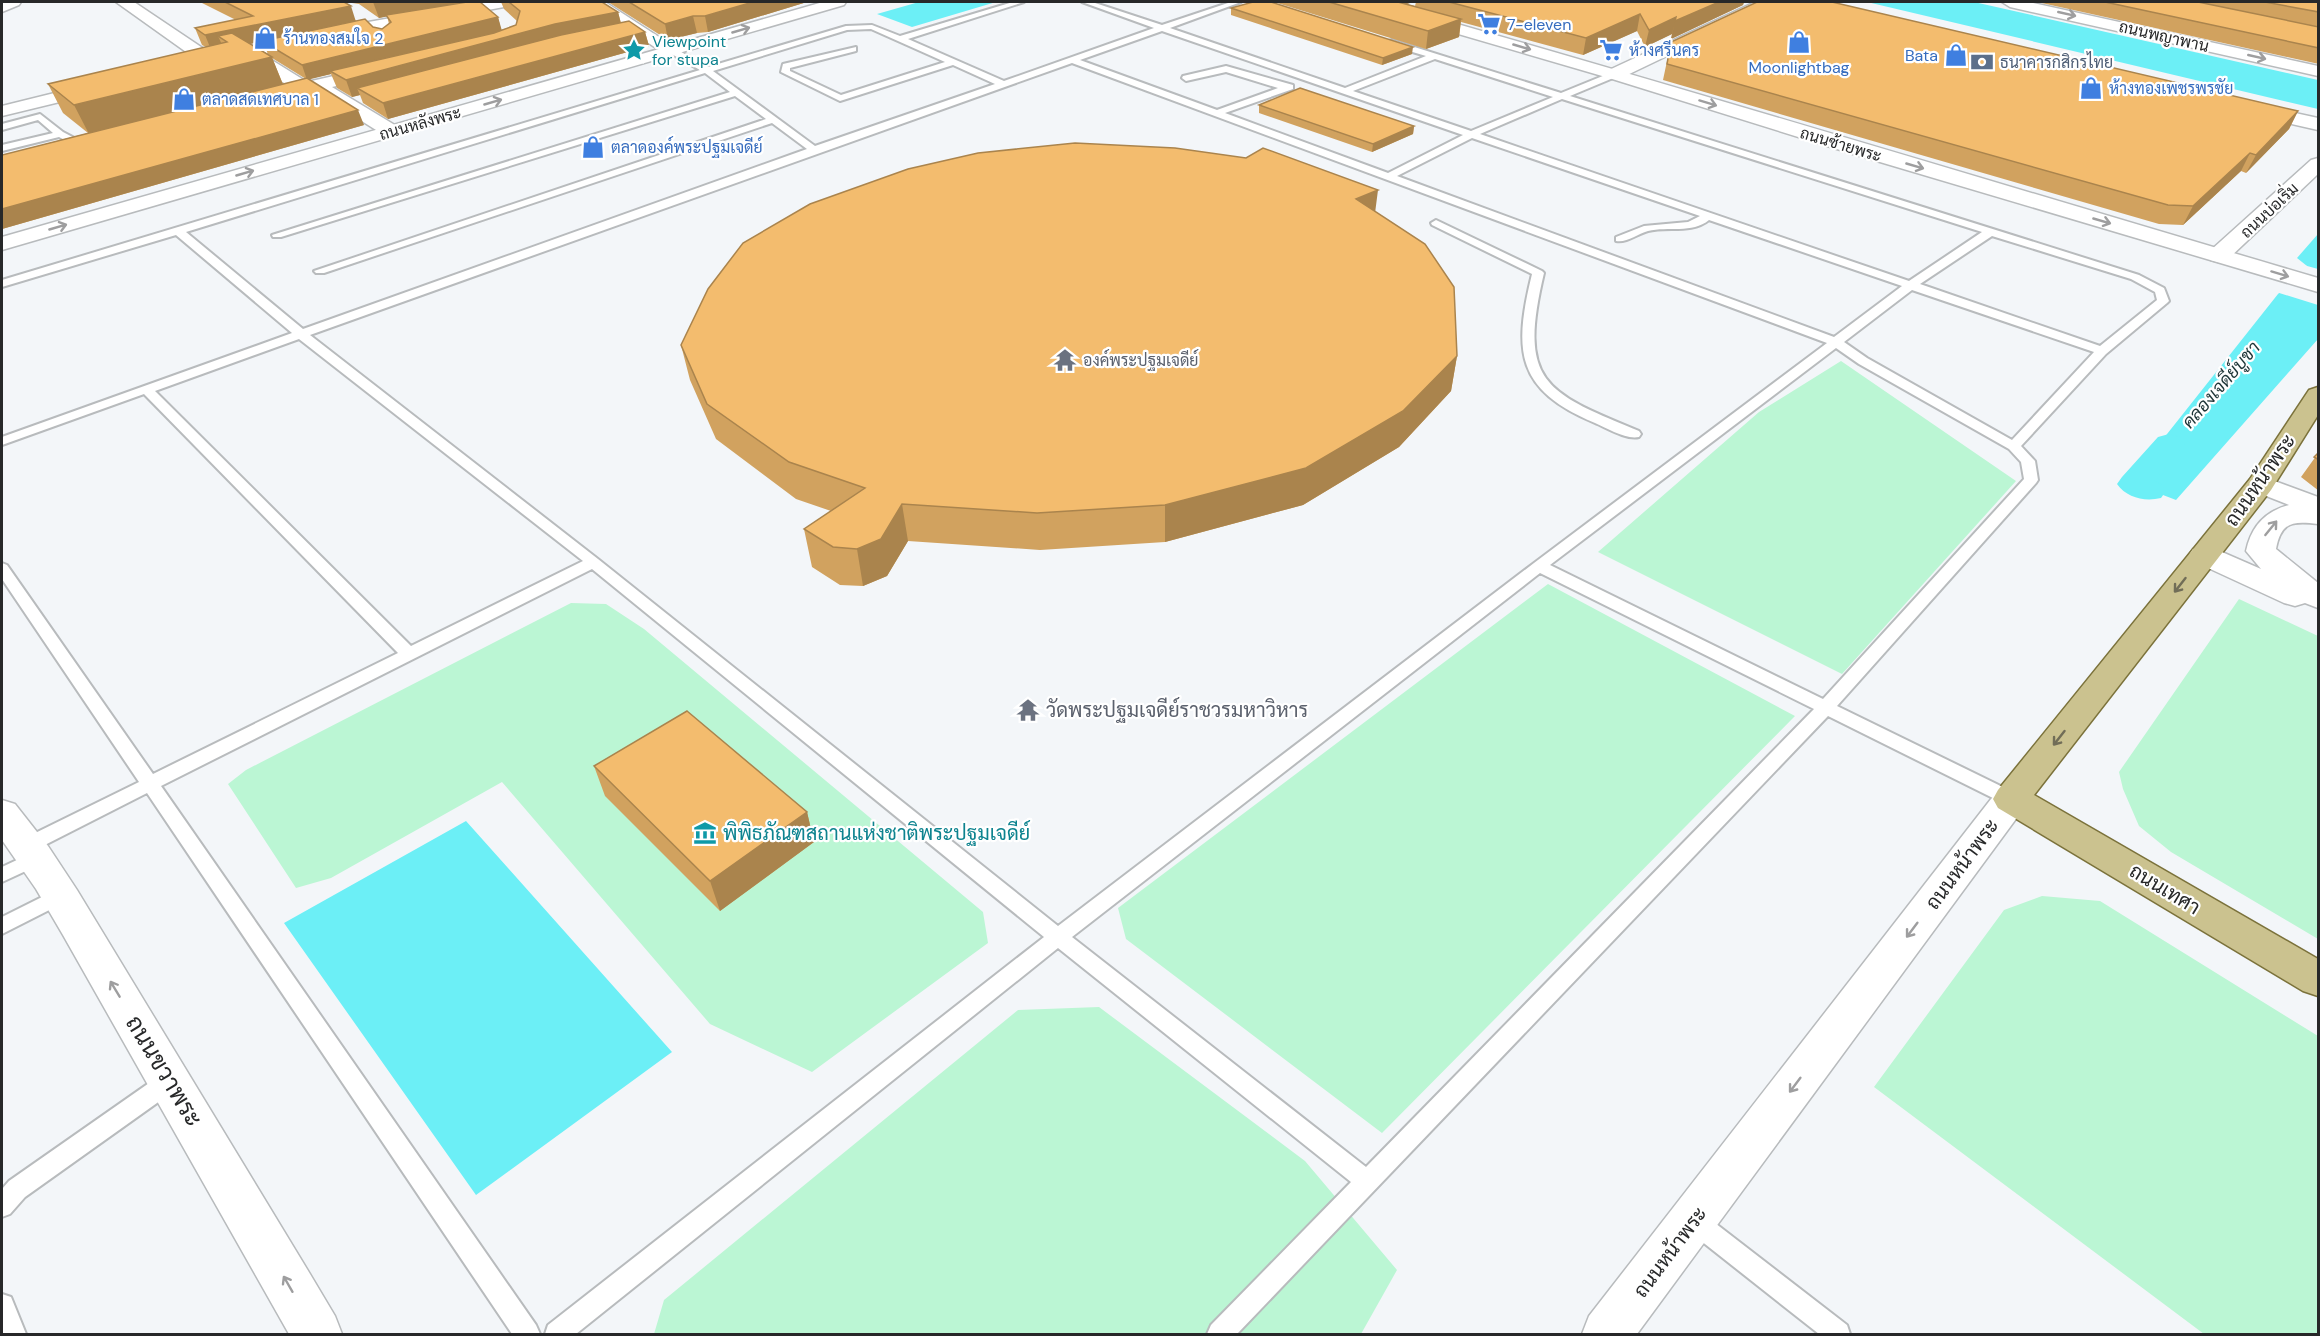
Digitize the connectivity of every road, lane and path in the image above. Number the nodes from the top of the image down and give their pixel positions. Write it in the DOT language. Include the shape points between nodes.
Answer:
graph roads {
  1 [pos="13,2"];
  2 [pos="124,2"];
  3 [pos="595,2"];
  4 [pos="838,2"];
  5 [pos="1020,2"];
  6 [pos="1086,2"];
  7 [pos="1237,2"];
  8 [pos="1365,2"];
  9 [pos="1767,2"];
  10 [pos="2010,2"];
  11 [pos="484,3"];
  12 [pos="2,7"];
  13 [pos="502,9"];
  14 [pos="360,12"];
  15 [pos="375,26"];
  16 [pos="1163,28"];
  17 [pos="390,39"];
  18 [pos="900,39"];
  19 [pos="1381,39"];
  20 [pos="796,42"];
  21 [pos="854,48"];
  22 [pos="671,50"];
  23 [pos="247,52"];
  24 [pos="824,56"];
  25 [pos="1434,56"];
  26 [pos="209,60"];
  27 [pos="1073,60"];
  28 [pos="953,62"];
  29 [pos="186,66"];
  30 [pos="393,68"];
  31 [pos="705,69"];
  32 [pos="2319,71"];
  33 [pos="1615,74"];
  34 [pos="1186,78"];
  35 [pos="1314,78"];
  36 [pos="118,82"];
  37 [pos="1004,84"];
  38 [pos="310,87"];
  39 [pos="1287,88"];
  40 [pos="1347,90"];
  41 [pos="738,92"];
  42 [pos="1561,97"];
  43 [pos="259,99"];
  44 [pos="26,105"];
  45 [pos="2237,106"];
  46 [pos="2,111"];
  47 [pos="1217,113"];
  48 [pos="40,117"];
  49 [pos="776,119"];
  50 [pos="2319,124"];
  51 [pos="2,126"];
  52 [pos="391,131"];
  53 [pos="1474,133"];
  54 [pos="60,134"];
  55 [pos="103,140"];
  56 [pos="81,145"];
  57 [pos="2,148"];
  58 [pos="814,150"];
  59 [pos="2319,164"];
  60 [pos="2,165"];
  61 [pos="1389,176"];
  62 [pos="1708,215"];
  63 [pos="1436,223"];
  64 [pos="177,230"];
  65 [pos="1989,233"];
  66 [pos="277,235"];
  67 [pos="1620,239"];
  68 [pos="2,244"];
  69 [pos="2230,259"];
  70 [pos="320,271"];
  71 [pos="2,284"];
  72 [pos="1911,285"];
  73 [pos="2319,285"];
  74 [pos="301,334"];
  75 [pos="1836,342"];
  76 [pos="2102,351"];
  77 [pos="147,390"];
  78 [pos="2319,395"];
  79 [pos="1634,434"];
  80 [pos="2,441"];
  81 [pos="2014,446"];
  82 [pos="2255,491"];
  83 [pos="2319,507"];
  84 [pos="2319,515"];
  85 [pos="2211,548"];
  86 [pos="593,562"];
  87 [pos="1539,566"];
  88 [pos="2,568"];
  89 [pos="2319,598"];
  90 [pos="2319,606"];
  91 [pos="408,653"];
  92 [pos="1826,707"];
  93 [pos="150,783"];
  94 [pos="2011,799"];
  95 [pos="17,848"];
  96 [pos="60,896"];
  97 [pos="2,926"];
  98 [pos="1058,937"];
  99 [pos="2319,979"];
  100 [pos="171,1081"];
  101 [pos="1368,1182"];
  102 [pos="2,1206"];
  103 [pos="1694,1220"];
  104 [pos="2,1306"];
  105 [pos="14,1335"];
  106 [pos="317,1335"];
  107 [pos="527,1335"];
  108 [pos="557,1335"];
  109 [pos="1220,1335"];
  110 [pos="1607,1335"];
  111 [pos="1838,1335"];
  1 -- 12 [label="street"];
  2 -- 26 [label="street"];
  3 -- 22 [label="street" via="633,31"];
  22 -- 4 [label="street, ถนนหลังพระ, one-way"];
  5 -- 18 [label="lane"];
  6 -- 16 [label="lane"];
  7 -- 16 [label="lane"];
  8 -- 33 [label="street, ถนนซ้ายพระ, one-way" via="1406,8"];
  9 -- 33 [label="street"];
  10 -- 32 [label="street, ถนนพญาพาน, one-way"];
  11 -- 13 [label="street"];
  11 -- 15 [label="street"];
  14 -- 15 [label="street"];
  15 -- 17 [label="street"];
  15 -- 23 [label="street"];
  16 -- 27 [label="lane"];
  16 -- 35 [label="lane"];
  18 -- 20 [label="lane" via="860,26"];
  18 -- 28 [label="lane"];
  19 -- 25 [label="lane"];
  20 -- 24 [label="lane"];
  20 -- 31 [label="lane"];
  21 -- 24 [label="lane"];
  22 -- 31 [label="lane"];
  52 -- 22 [label="street, ถนนหลังพระ, one-way"];
  23 -- 26 [label="street"];
  23 -- 38 [label="street"];
  24 -- 28 [label="lane" via="786,66 785,72 840,98"];
  25 -- 40 [label="lane"];
  25 -- 42 [label="lane"];
  26 -- 29 [label="street"];
  27 -- 37 [label="lane"];
  27 -- 47 [label="lane"];
  28 -- 37 [label="lane"];
  30 -- 38 [label="street"];
  31 -- 41 [label="lane"];
  31 -- 64 [label="lane"];
  33 -- 42 [label="lane"];
  33 -- 69 [label="street, ถนนซ้ายพระ, one-way"];
  34 -- 39 [label="lane" via="1226,69"];
  35 -- 39 [label="lane"];
  35 -- 40 [label="lane"];
  36 -- 44 [label="street"];
  37 -- 58 [label="lane"];
  38 -- 43 [label="street"];
  38 -- 52 [label="street" via="350,101"];
  39 -- 47 [label="lane"];
  40 -- 53 [label="lane"];
  41 -- 49 [label="lane"];
  41 -- 66 [label="lane"];
  42 -- 53 [label="lane"];
  42 -- 65 [label="lane"];
  44 -- 46 [label="street"];
  44 -- 48 [label="lane"];
  45 -- 50 [label="street"];
  47 -- 61 [label="lane"];
  48 -- 51 [label="lane"];
  48 -- 54 [label="lane"];
  49 -- 58 [label="lane"];
  49 -- 70 [label="lane"];
  68 -- 52 [label="street, ถนนหลังพระ, one-way"];
  53 -- 61 [label="lane"];
  53 -- 62 [label="lane"];
  54 -- 56 [label="lane"];
  54 -- 57 [label="lane"];
  55 -- 56 [label="street"];
  56 -- 60 [label="street"];
  58 -- 74 [label="lane"];
  59 -- 69 [label="street, ถนนบ่อเริ่ม"];
  61 -- 75 [label="lane"];
  62 -- 67 [label="lane" via="1685,226 1648,227"];
  62 -- 72 [label="lane"];
  63 -- 79 [label="lane" via="1538,273 1529,324 1531,363 1538,378 1570,405"];
  64 -- 71 [label="lane"];
  64 -- 74 [label="lane"];
  65 -- 72 [label="lane"];
  65 -- 76 [label="lane" via="2135,277 2160,290 2163,301"];
  69 -- 73 [label="street, ถนนซ้ายพระ, one-way"];
  72 -- 75 [label="lane"];
  72 -- 76 [label="lane"];
  74 -- 77 [label="lane"];
  74 -- 86 [label="lane"];
  75 -- 81 [label="lane"];
  75 -- 87 [label="lane"];
  76 -- 81 [label="lane"];
  77 -- 80 [label="lane"];
  77 -- 91 [label="lane"];
  78 -- 82 [label="main road, ถนนหน้าพระ"];
  81 -- 92 [label="lane" via="2028,461 2031,480"];
  82 -- 83 [label="street"];
  82 -- 85 [label="main road, ถนนหน้าพระ"];
  89 -- 84 [label="street, one-way" via="2261,551 2263,537 2279,517 2294,512"];
  85 -- 90 [label="street"];
  85 -- 94 [label="main road, ถนนหน้าพระ, one-way"];
  86 -- 91 [label="lane"];
  86 -- 98 [label="lane"];
  87 -- 92 [label="lane"];
  87 -- 98 [label="lane"];
  88 -- 93 [label="lane"];
  91 -- 93 [label="lane"];
  92 -- 94 [label="lane"];
  92 -- 101 [label="lane"];
  93 -- 95 [label="lane"];
  93 -- 107 [label="lane"];
  94 -- 99 [label="main road, ถนนเทศา"];
  94 -- 103 [label="street, ถนนหน้าพระ, one-way"];
  95 -- 96 [label="street, ถนนขวาพระ"];
  96 -- 97 [label="lane"];
  100 -- 96 [label="street, ถนนขวาพระ, one-way"];
  98 -- 101 [label="lane"];
  98 -- 108 [label="lane"];
  100 -- 102 [label="lane" via="17,1189"];
  106 -- 100 [label="street, ถนนขวาพระ, one-way"];
  101 -- 109 [label="lane"];
  103 -- 110 [label="street, ถนนหน้าพระ"];
  103 -- 111 [label="lane"];
  104 -- 105 [label="lane"];
}
